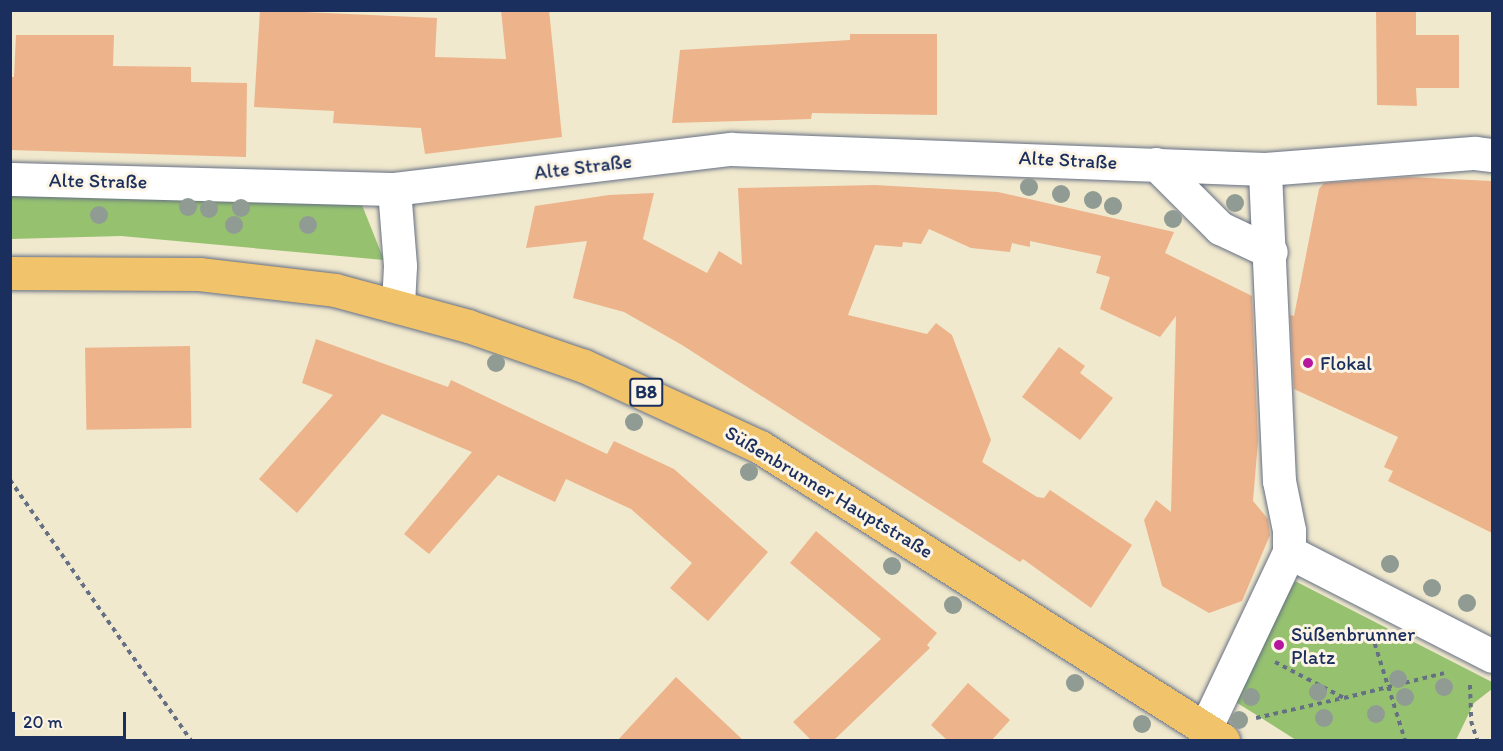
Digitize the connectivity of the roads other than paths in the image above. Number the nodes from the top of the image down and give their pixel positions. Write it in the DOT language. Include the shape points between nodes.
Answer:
graph roads {
  1 [pos="1492,155"];
  2 [pos="1156,164"];
  3 [pos="1265,169"];
  4 [pos="10,179"];
  5 [pos="394,189"];
  6 [pos="1271,252"];
  7 [pos="10,273"];
  8 [pos="398,305"];
  9 [pos="1288,552"];
  10 [pos="1481,666"];
  11 [pos="1214,735"];
  1 -- 3 [label="street, Alte Straße" via="1475,153"];
  2 -- 3 [label="street, Alte Straße"];
  2 -- 5 [label="street, Alte Straße" via="731,149"];
  2 -- 6 [label="street" via="1220,228"];
  3 -- 6 [label="street"];
  4 -- 5 [label="street, Alte Straße"];
  5 -- 8 [label="street" via="400,266"];
  6 -- 9 [label="street" via="1279,481 1290,530"];
  7 -- 8 [label="main road, Süßenbrunner Hauptstraße / B8" via="199,274 264,280"];
  8 -- 11 [label="main road, Süßenbrunner Hauptstraße / B8" via="584,366 760,447"];
  9 -- 10 [label="street"];
  9 -- 11 [label="street"];
}
